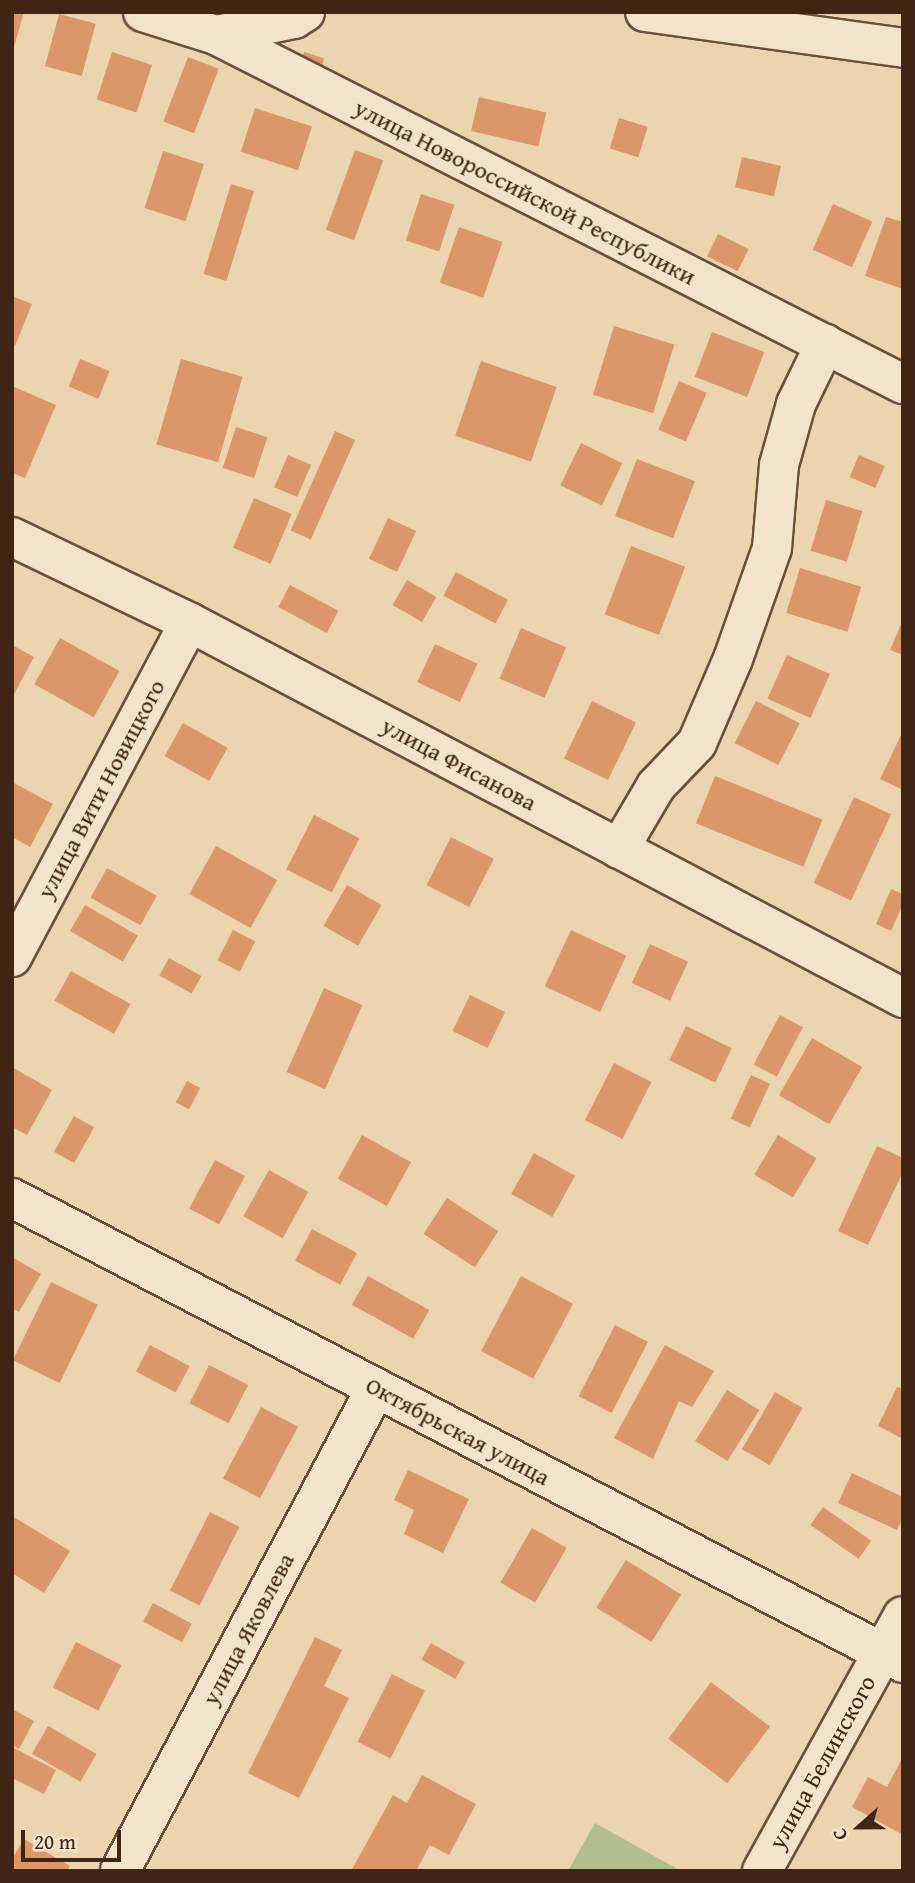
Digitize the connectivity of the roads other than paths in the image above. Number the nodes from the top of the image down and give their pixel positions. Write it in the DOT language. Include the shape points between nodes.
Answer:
graph roads {
  1 [pos="143,12"];
  2 [pos="305,12"];
  3 [pos="645,12"];
  4 [pos="216,35"];
  5 [pos="903,48"];
  6 [pos="825,344"];
  7 [pos="903,384"];
  8 [pos="12,537"];
  9 [pos="189,622"];
  10 [pos="619,849"];
  11 [pos="12,957"];
  12 [pos="903,998"];
  13 [pos="12,1198"];
  14 [pos="376,1388"];
  15 [pos="903,1616"];
  16 [pos="893,1658"];
  17 [pos="120,1871"];
  18 [pos="762,1871"];
  1 -- 4 [label="street, улица Новороссийской Республики"];
  2 -- 4 [label="street" via="294,19"];
  3 -- 5 [label="street"];
  4 -- 6 [label="street, улица Новороссийской Республики"];
  6 -- 7 [label="street, улица Новороссийской Республики"];
  6 -- 10 [label="street" via="796,404 779,465 772,548 733,659 697,743 656,786"];
  8 -- 9 [label="street, улица Фисанова"];
  9 -- 10 [label="street, улица Фисанова"];
  9 -- 11 [label="street, улица Вити Новицкого"];
  10 -- 12 [label="street, улица Фисанова"];
  13 -- 14 [label="street, Октябрьская улица"];
  14 -- 16 [label="street, Октябрьская улица"];
  14 -- 17 [label="street, улица Яковлева"];
  15 -- 16 [label="street, улица Белинского"];
  16 -- 18 [label="street, улица Белинского"];
}
